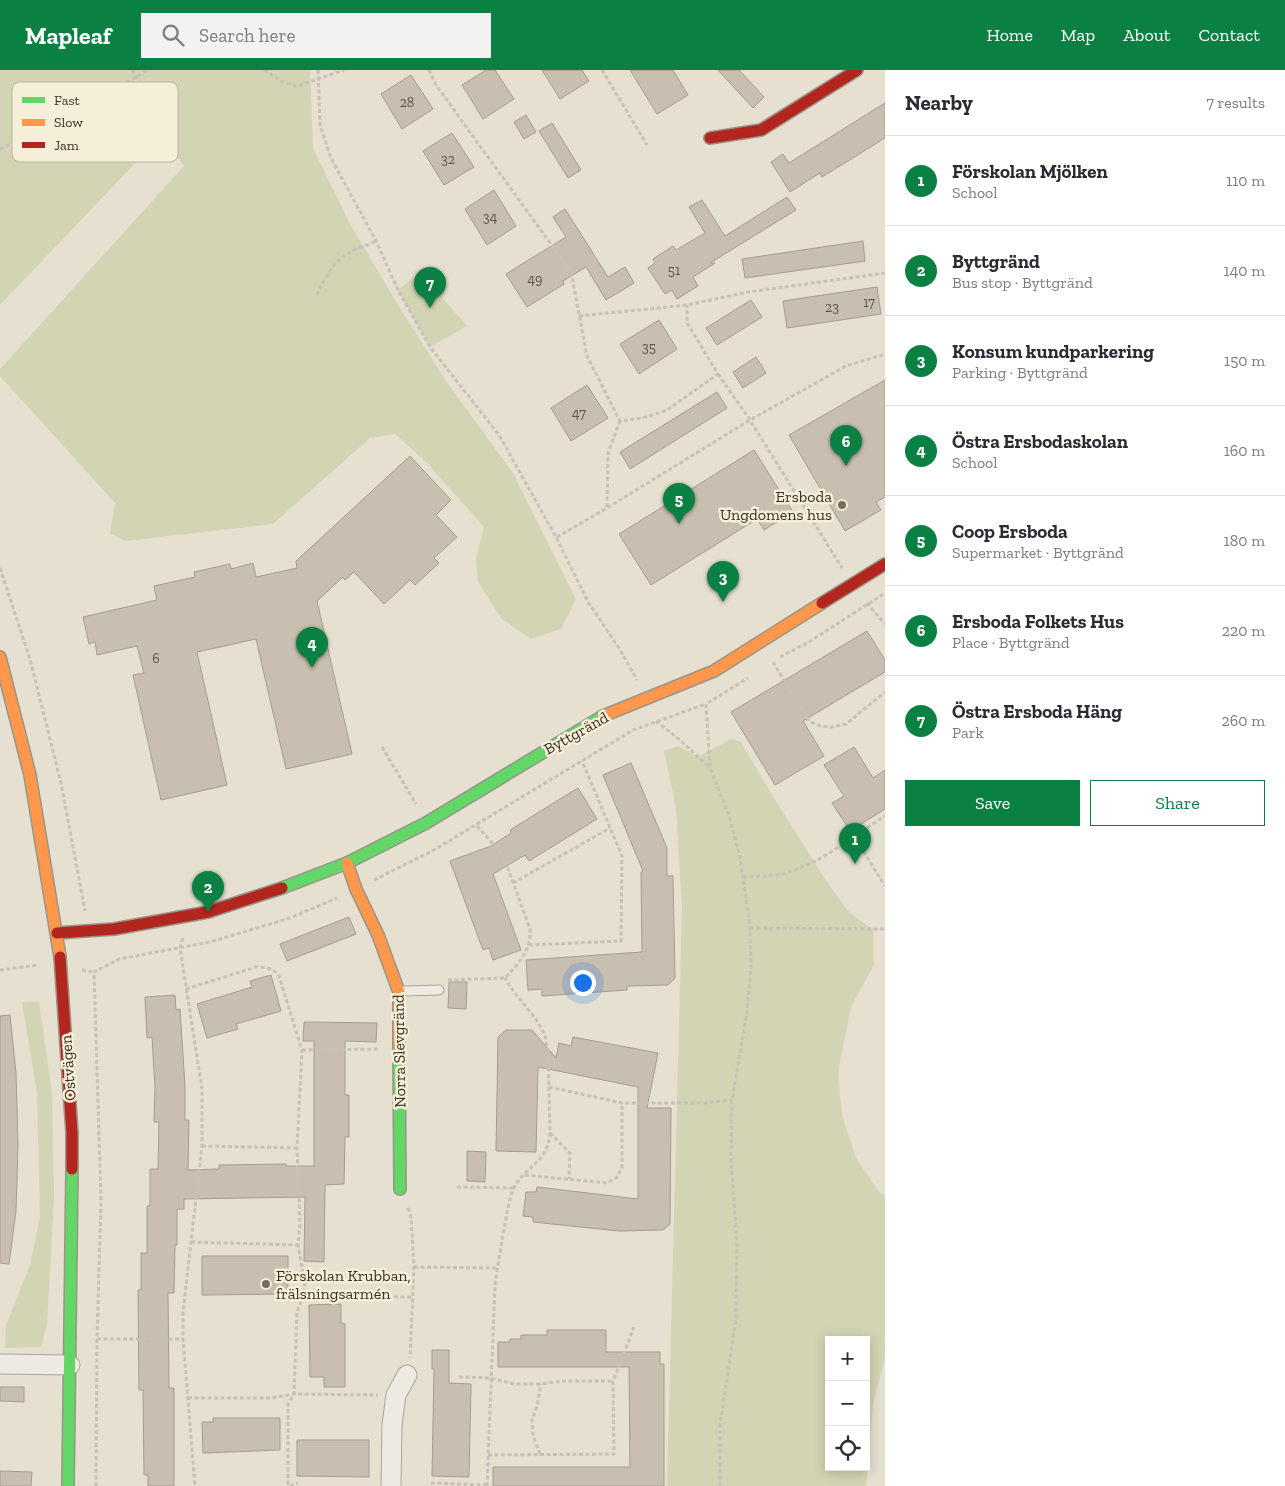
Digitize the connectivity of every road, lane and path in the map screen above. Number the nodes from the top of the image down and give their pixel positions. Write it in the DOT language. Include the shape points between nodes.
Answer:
graph roads {
  1 [pos="132,70"];
  2 [pos="148,70"];
  3 [pos="264,70"];
  4 [pos="318,70"];
  5 [pos="344,70"];
  6 [pos="429,70"];
  7 [pos="602,70"];
  8 [pos="857,70"];
  9 [pos="137,77"];
  10 [pos="317,79"];
  11 [pos="129,82"];
  12 [pos="140,82"];
  13 [pos="710,138"];
  14 [pos="12,144"];
  15 [pos="646,145"];
  16 [pos="0,149"];
  17 [pos="376,241"];
  18 [pos="885,273"];
  19 [pos="317,295"];
  20 [pos="687,305"];
  21 [pos="579,316"];
  22 [pos="885,354"];
  23 [pos="718,374"];
  24 [pos="750,420"];
  25 [pos="620,421"];
  26 [pos="607,508"];
  27 [pos="556,537"];
  28 [pos="885,564"];
  29 [pos="0,568"];
  30 [pos="854,584"];
  31 [pos="885,593"];
  32 [pos="867,604"];
  33 [pos="885,624"];
  34 [pos="0,657"];
  35 [pos="773,662"];
  36 [pos="766,666"];
  37 [pos="751,676"];
  38 [pos="4,691"];
  39 [pos="885,692"];
  40 [pos="650,698"];
  41 [pos="706,704"];
  42 [pos="656,722"];
  43 [pos="382,747"];
  44 [pos="582,761"];
  45 [pos="710,768"];
  46 [pos="420,811"];
  47 [pos="885,816"];
  48 [pos="475,825"];
  49 [pos="610,828"];
  50 [pos="854,835"];
  51 [pos="347,863"];
  52 [pos="743,877"];
  53 [pos="513,883"];
  54 [pos="885,886"];
  55 [pos="356,889"];
  56 [pos="90,914"];
  57 [pos="750,928"];
  58 [pos="114,929"];
  59 [pos="885,929"];
  60 [pos="57,933"];
  61 [pos="530,944"];
  62 [pos="180,948"];
  63 [pos="119,959"];
  64 [pos="42,965"];
  65 [pos="0,970"];
  66 [pos="505,978"];
  67 [pos="440,985"];
  68 [pos="186,989"];
  69 [pos="400,992"];
  70 [pos="399,1048"];
  71 [pos="302,1050"];
  72 [pos="549,1087"];
  73 [pos="732,1100"];
  74 [pos="622,1103"];
  75 [pos="550,1133"];
  76 [pos="202,1146"];
  77 [pos="297,1148"];
  78 [pos="524,1175"];
  79 [pos="569,1179"];
  80 [pos="457,1187"];
  81 [pos="400,1188"];
  82 [pos="514,1188"];
  83 [pos="191,1242"];
  84 [pos="298,1245"];
  85 [pos="414,1267"];
  86 [pos="498,1268"];
  87 [pos="304,1296"];
  88 [pos="413,1297"];
  89 [pos="634,1327"];
  90 [pos="97,1339"];
  91 [pos="183,1339"];
  92 [pos="0,1364"];
  93 [pos="70,1365"];
  94 [pos="407,1375"];
  95 [pos="459,1378"];
  96 [pos="491,1378"];
  97 [pos="613,1381"];
  98 [pos="540,1384"];
  99 [pos="294,1394"];
  100 [pos="396,1395"];
  101 [pos="188,1398"];
  102 [pos="488,1454"];
  103 [pos="540,1454"];
  104 [pos="298,1483"];
  105 [pos="431,1484"];
  106 [pos="68,1486"];
  107 [pos="96,1486"];
  108 [pos="195,1486"];
  109 [pos="289,1486"];
  110 [pos="391,1486"];
  111 [pos="487,1486"];
  112 [pos="720,1486"];
  1 -- 9 [label="path"];
  2 -- 9 [label="path"];
  3 -- 10 [label="path" via="296,86"];
  4 -- 10 [label="path"];
  5 -- 10 [label="path"];
  6 -- 21 [label="path" via="436,85 571,272"];
  7 -- 15 [label="path"];
  8 -- 13 [label="street" via="761,130"];
  9 -- 11 [label="path"];
  9 -- 12 [label="path"];
  10 -- 17 [label="path" via="320,125 331,158"];
  14 -- 16 [label="path"];
  17 -- 19 [label="path" via="344,256 335,264"];
  17 -- 27 [label="path" via="398,290 430,347 499,434"];
  18 -- 20 [label="path" via="748,292"];
  20 -- 21 [label="path"];
  20 -- 23 [label="path" via="687,323"];
  21 -- 25 [label="path" via="587,356"];
  22 -- 24 [label="path" via="846,366"];
  23 -- 24 [label="path"];
  23 -- 25 [label="path" via="667,410 644,418"];
  24 -- 26 [label="path"];
  24 -- 30 [label="path"];
  25 -- 26 [label="path" via="608,454"];
  26 -- 27 [label="path"];
  27 -- 40 [label="path" via="588,602"];
  28 -- 30 [label="street, Byttgränd"];
  29 -- 56 [label="path" via="30,659 61,783 85,912"];
  30 -- 32 [label="path"];
  30 -- 40 [label="street, Byttgränd" via="714,671"];
  31 -- 32 [label="path"];
  32 -- 33 [label="path"];
  32 -- 35 [label="path"];
  34 -- 38 [label="street, Ostvägen"];
  35 -- 36 [label="path"];
  35 -- 39 [label="path" via="809,721 820,726 846,724"];
  37 -- 41 [label="path"];
  38 -- 60 [label="street, Ostvägen" via="30,775"];
  40 -- 42 [label="path"];
  40 -- 51 [label="street, Byttgränd" via="603,716 426,823"];
  41 -- 42 [label="path"];
  41 -- 45 [label="path"];
  42 -- 44 [label="path" via="633,730"];
  42 -- 45 [label="path"];
  43 -- 46 [label="path"];
  44 -- 48 [label="path"];
  44 -- 49 [label="path"];
  45 -- 52 [label="path" via="728,813"];
  47 -- 50 [label="path"];
  48 -- 53 [label="path" via="503,855"];
  48 -- 55 [label="path" via="434,850"];
  49 -- 53 [label="path"];
  49 -- 61 [label="path" via="622,856 621,941"];
  50 -- 52 [label="path" via="820,858 792,871"];
  50 -- 54 [label="path"];
  51 -- 55 [label="street, Norra Slevgränd"];
  51 -- 58 [label="street, Byttgränd" via="299,883 208,912"];
  52 -- 57 [label="path"];
  53 -- 61 [label="path" via="530,929"];
  55 -- 62 [label="path" via="290,918"];
  55 -- 69 [label="street, Norra Slevgränd"];
  57 -- 59 [label="path"];
  57 -- 73 [label="path" via="747,1012"];
  58 -- 60 [label="street, Byttgränd"];
  58 -- 63 [label="path"];
  60 -- 93 [label="street, Ostvägen" via="72,1133"];
  61 -- 66 [label="path"];
  62 -- 63 [label="path"];
  62 -- 68 [label="path"];
  63 -- 90 [label="path" via="94,972 101,1201"];
  64 -- 65 [label="path"];
  66 -- 67 [label="path"];
  66 -- 72 [label="path" via="545,1035"];
  67 -- 69 [label="lane"];
  68 -- 71 [label="path" via="256,967 268,967 279,976"];
  68 -- 76 [label="path" via="202,1089"];
  69 -- 70 [label="street, Norra Slevgränd"];
  70 -- 71 [label="path"];
  70 -- 81 [label="street, Norra Slevgränd"];
  71 -- 77 [label="path"];
  72 -- 74 [label="path"];
  72 -- 75 [label="path"];
  73 -- 74 [label="path"];
  73 -- 112 [label="path" via="731,1162 738,1245 736,1318 720,1425"];
  74 -- 79 [label="path" via="622,1168 616,1178 607,1183"];
  75 -- 78 [label="path" via="544,1155"];
  75 -- 79 [label="path" via="570,1153"];
  76 -- 77 [label="path"];
  76 -- 83 [label="path"];
  77 -- 84 [label="path"];
  78 -- 79 [label="path"];
  78 -- 82 [label="path"];
  80 -- 82 [label="path"];
  81 -- 85 [label="path" via="411,1217"];
  82 -- 86 [label="path"];
  83 -- 84 [label="path"];
  83 -- 91 [label="path"];
  84 -- 87 [label="path"];
  85 -- 86 [label="path"];
  85 -- 88 [label="path"];
  86 -- 96 [label="path"];
  87 -- 88 [label="path"];
  87 -- 99 [label="path" via="297,1312"];
  88 -- 94 [label="path"];
  89 -- 97 [label="path"];
  90 -- 91 [label="path"];
  90 -- 107 [label="path"];
  91 -- 101 [label="path"];
  92 -- 93 [label="street"];
  93 -- 106 [label="street, Ostvägen"];
  94 -- 100 [label="street"];
  95 -- 96 [label="path"];
  96 -- 98 [label="path" via="514,1384"];
  96 -- 102 [label="path"];
  97 -- 98 [label="path"];
  97 -- 103 [label="path" via="614,1454"];
  98 -- 103 [label="path" via="532,1420"];
  99 -- 100 [label="path"];
  99 -- 101 [label="path" via="271,1398"];
  99 -- 109 [label="path" via="288,1404"];
  100 -- 110 [label="street"];
  101 -- 108 [label="path"];
  102 -- 103 [label="path"];
  102 -- 111 [label="path"];
  104 -- 109 [label="path"];
  105 -- 111 [label="path"];
}
